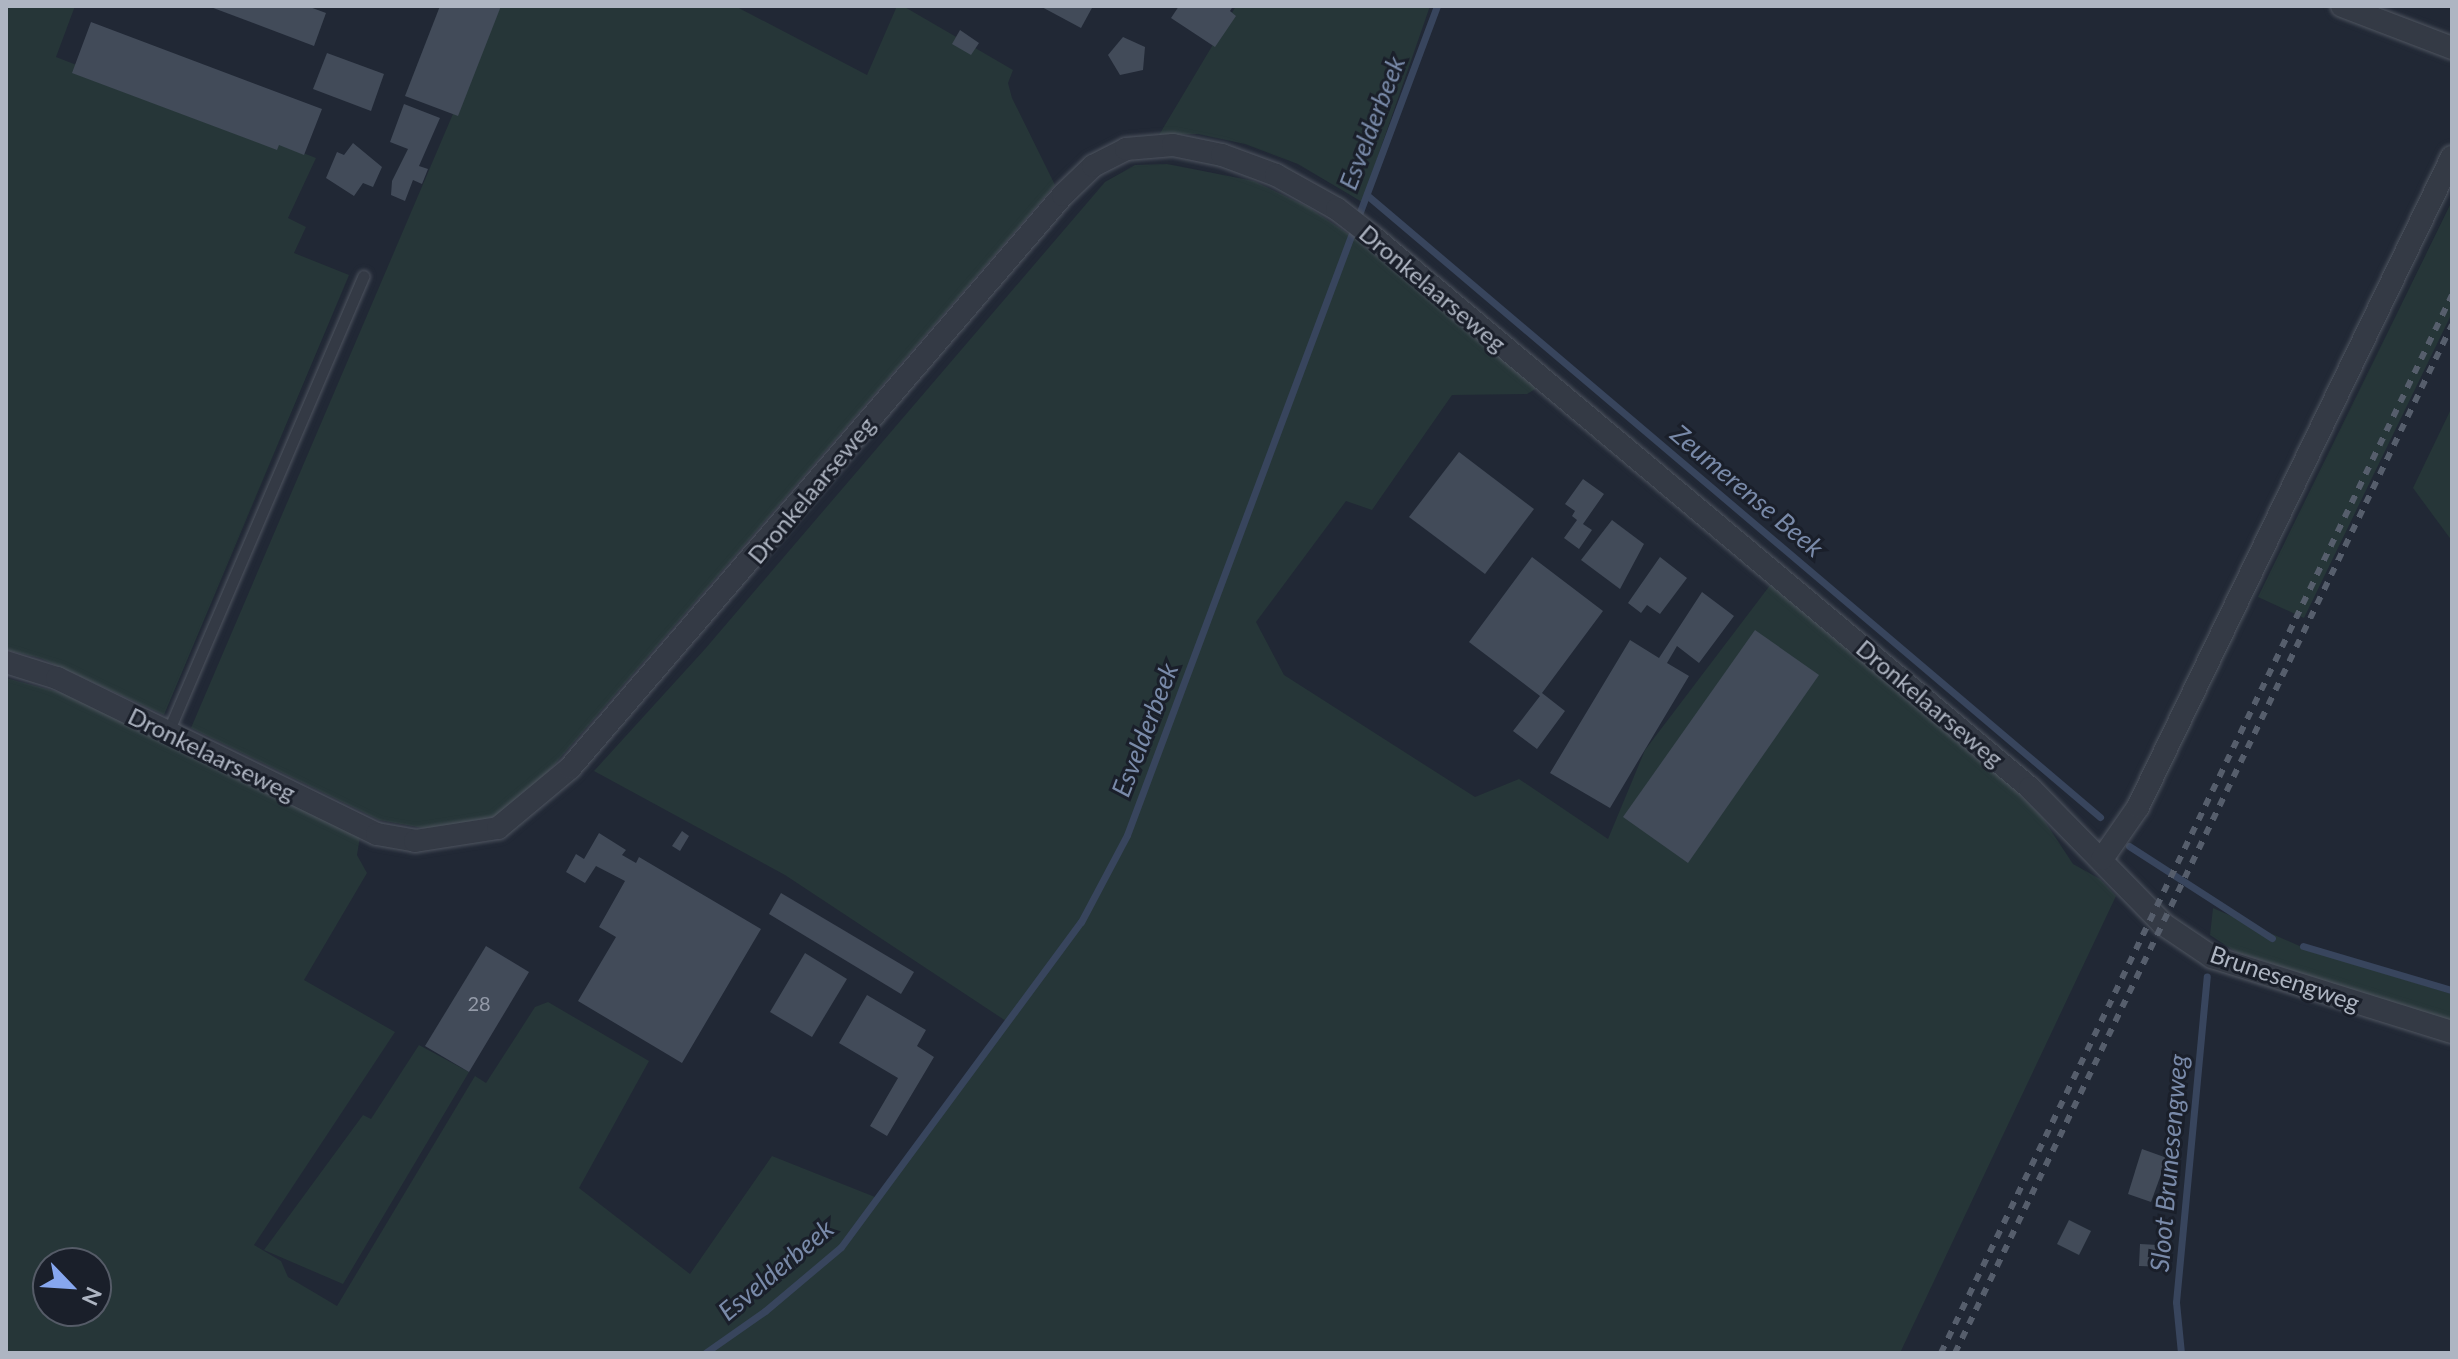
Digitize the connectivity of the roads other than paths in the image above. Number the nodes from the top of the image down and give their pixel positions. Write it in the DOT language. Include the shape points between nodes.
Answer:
graph roads {
  1 [pos="2342,6"];
  2 [pos="2452,48"];
  3 [pos="2452,157"];
  4 [pos="363,276"];
  5 [pos="6,662"];
  6 [pos="168,732"];
  7 [pos="2102,859"];
  8 [pos="2452,1032"];
  1 -- 2 [label="street"];
  3 -- 7 [label="street" via="2138,807"];
  4 -- 6 [label="lane"];
  5 -- 6 [label="street, Dronkelaarseweg" via="57,678"];
  6 -- 7 [label="street, Dronkelaarseweg" via="377,834 428,841 498,828 570,768 1093,166 1126,149 1173,145 1276,175 1337,209 2030,788"];
  7 -- 8 [label="street, Brunesengweg" via="2163,924 2212,957"];
}
